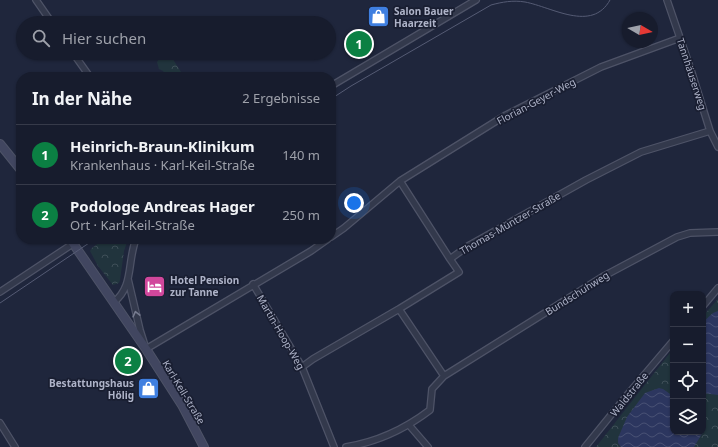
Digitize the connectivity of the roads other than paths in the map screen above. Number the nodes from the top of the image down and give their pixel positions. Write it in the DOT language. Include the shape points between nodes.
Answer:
graph roads {
  1 [pos="36,0"];
  2 [pos="476,0"];
  3 [pos="667,0"];
  4 [pos="47,16"];
  5 [pos="680,38"];
  6 [pos="78,60"];
  7 [pos="86,72"];
  8 [pos="336,83"];
  9 [pos="710,130"];
  10 [pos="0,144"];
  11 [pos="718,147"];
  12 [pos="16,164"];
  13 [pos="400,181"];
  14 [pos="718,232"];
  15 [pos="336,234"];
  16 [pos="68,244"];
  17 [pos="77,244"];
  18 [pos="134,244"];
  19 [pos="321,244"];
  20 [pos="450,259"];
  21 [pos="128,279"];
  22 [pos="254,284"];
  23 [pos="718,288"];
  24 [pos="0,292"];
  25 [pos="114,302"];
  26 [pos="706,302"];
  27 [pos="399,309"];
  28 [pos="670,345"];
  29 [pos="146,349"];
  30 [pos="302,367"];
  31 [pos="444,376"];
  32 [pos="0,423"];
  33 [pos="409,425"];
  34 [pos="15,447"];
  35 [pos="204,447"];
  36 [pos="334,447"];
  37 [pos="346,447"];
  38 [pos="428,447"];
  39 [pos="585,447"];
  1 -- 4 [label="street"];
  2 -- 8 [label="street"];
  3 -- 5 [label="street, Tannhäuserweg"];
  5 -- 9 [label="street, Tannhäuserweg"];
  5 -- 13 [label="street, Florian-Geyer-Weg" via="601,67 533,101"];
  6 -- 7 [label="street"];
  9 -- 11 [label="street, Tannhäuserweg"];
  9 -- 20 [label="street, Thomas-Müntzer-Straße" via="641,152 468,246"];
  10 -- 12 [label="main road"];
  13 -- 15 [label="street, Florian-Geyer-Weg"];
  13 -- 20 [label="street"];
  14 -- 31 [label="street, Bundschuhweg" via="690,233 665,243 604,276"];
  16 -- 24 [label="street"];
  17 -- 25 [label="main road"];
  18 -- 21 [label="street, Karl-Keil-Straße"];
  19 -- 22 [label="street"];
  20 -- 27 [label="street, Thomas-Müntzer-Straße" via="459,272"];
  21 -- 25 [label="street, Karl-Keil-Straße" via="121,297"];
  29 -- 21 [label="street, Karl-Keil-Straße, one-way"];
  22 -- 29 [label="street"];
  22 -- 30 [label="street, Martin-Hoop-Weg"];
  23 -- 26 [label="street"];
  25 -- 29 [label="main road, Karl-Keil-Straße"];
  27 -- 30 [label="street, Thomas-Müntzer-Straße"];
  27 -- 31 [label="street"];
  28 -- 39 [label="street, Waldstraße"];
  29 -- 35 [label="main road, Karl-Keil-Straße" via="182,404"];
  30 -- 36 [label="street, Martin-Hoop-Weg"];
  31 -- 33 [label="street, Bundschuhweg" via="432,389 430,410"];
  32 -- 34 [label="street"];
  33 -- 37 [label="street, Bundschuhweg" via="378,439"];
  33 -- 38 [label="street"];
}
